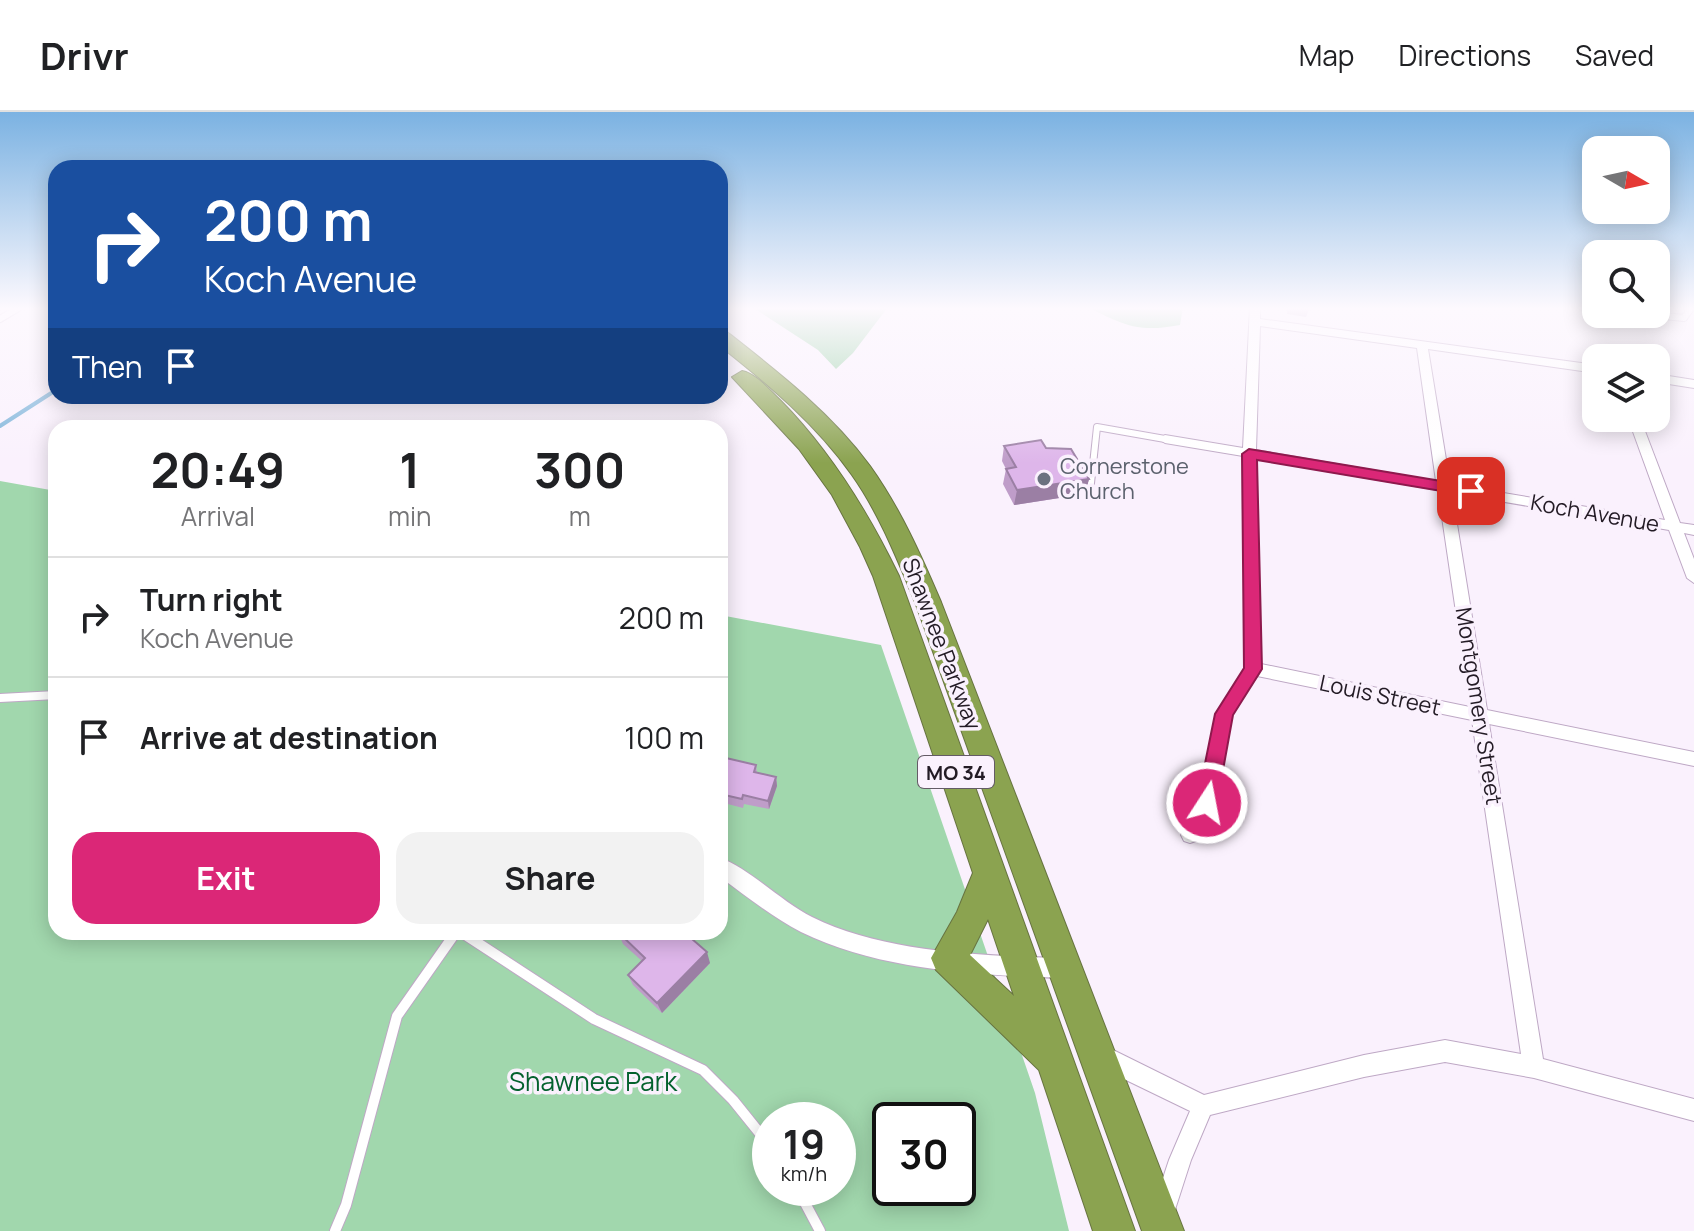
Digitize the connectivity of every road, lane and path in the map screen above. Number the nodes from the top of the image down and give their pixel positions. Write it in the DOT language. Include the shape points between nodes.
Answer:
graph roads {
  1 [pos="749,359"];
  2 [pos="1253,359"];
  3 [pos="1424,359"];
  4 [pos="1522,359"];
  5 [pos="728,366"];
  6 [pos="1582,367"];
  7 [pos="1670,380"];
  8 [pos="1694,384"];
  9 [pos="1639,432"];
  10 [pos="1165,439"];
  11 [pos="1249,454"];
  12 [pos="1091,483"];
  13 [pos="1442,486"];
  14 [pos="1676,527"];
  15 [pos="1694,530"];
  16 [pos="1694,578"];
  17 [pos="1253,669"];
  18 [pos="48,695"];
  19 [pos="0,698"];
  20 [pos="1482,716"];
  21 [pos="1694,759"];
  22 [pos="1190,835"];
  23 [pos="728,871"];
  24 [pos="990,872"];
  25 [pos="452,940"];
  26 [pos="471,940"];
  27 [pos="948,958"];
  28 [pos="1024,967"];
  29 [pos="1065,968"];
  30 [pos="1097,1055"];
  31 [pos="1056,1060"];
  32 [pos="1534,1067"];
  33 [pos="1203,1106"];
  34 [pos="1694,1110"];
  35 [pos="752,1124"];
  36 [pos="807,1206"];
  37 [pos="1162,1227"];
  38 [pos="335,1231"];
  39 [pos="820,1231"];
  40 [pos="1114,1231"];
  1 -- 29 [label="highway, Shawnee Parkway / MO 34" via="785,388 861,472 906,551"];
  2 -- 11 [label="street"];
  3 -- 13 [label="street, Montgomery Street"];
  4 -- 6 [label="street"];
  5 -- 24 [label="highway, Shawnee Parkway / MO 34" via="796,428 846,494 868,536"];
  7 -- 8 [label="street"];
  9 -- 14 [label="street"];
  10 -- 11 [label="street, Koch Avenue"];
  10 -- 12 [label="lane" via="1097,427"];
  11 -- 13 [label="street, Koch Avenue"];
  11 -- 17 [label="street"];
  13 -- 14 [label="street, Koch Avenue"];
  13 -- 20 [label="street, Montgomery Street"];
  14 -- 15 [label="street, Koch Avenue"];
  14 -- 16 [label="street"];
  17 -- 20 [label="street, Louis Street"];
  17 -- 22 [label="street" via="1224,714 1207,803"];
  18 -- 19 [label="lane"];
  20 -- 21 [label="street, Louis Street"];
  20 -- 32 [label="street, Montgomery Street"];
  23 -- 27 [label="street" via="808,926 896,952"];
  24 -- 27 [label="highway"];
  24 -- 28 [label="highway, Shawnee Parkway / MO 34"];
  25 -- 38 [label="lane" via="397,1016"];
  26 -- 35 [label="lane" via="594,1019 703,1070"];
  27 -- 28 [label="street"];
  27 -- 31 [label="highway"];
  28 -- 29 [label="street"];
  28 -- 31 [label="highway, Shawnee Parkway / MO 34"];
  29 -- 30 [label="highway, Shawnee Parkway / MO 34"];
  30 -- 33 [label="street"];
  30 -- 37 [label="highway, Shawnee Parkway / MO 34"];
  31 -- 40 [label="highway, Shawnee Parkway / MO 34"];
  32 -- 33 [label="street" via="1445,1051"];
  32 -- 34 [label="street"];
  33 -- 37 [label="street" via="1180,1160"];
  36 -- 39 [label="lane"];
}
